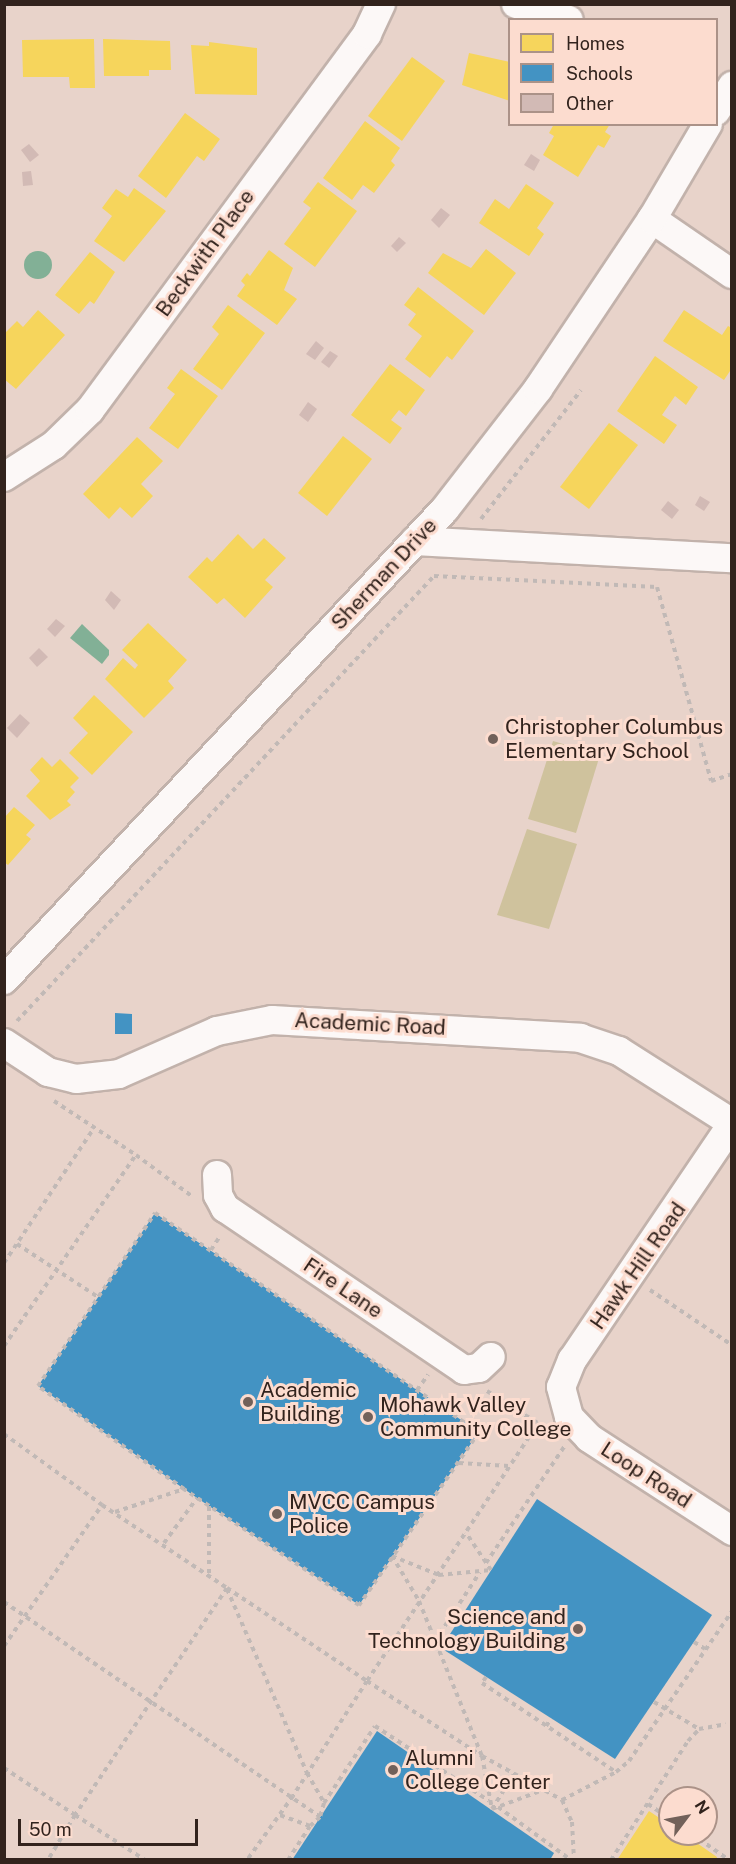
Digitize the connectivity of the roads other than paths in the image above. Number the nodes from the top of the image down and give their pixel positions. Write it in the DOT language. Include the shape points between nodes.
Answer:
graph roads {
  1 [pos="381,4"];
  2 [pos="516,4"];
  3 [pos="562,18"];
  4 [pos="731,87"];
  5 [pos="718,109"];
  6 [pos="707,126"];
  7 [pos="652,219"];
  8 [pos="732,274"];
  9 [pos="4,477"];
  10 [pos="415,541"];
  11 [pos="732,558"];
  12 [pos="4,980"];
  13 [pos="8,1034"];
  14 [pos="732,1124"];
  15 [pos="217,1176"];
  16 [pos="491,1357"];
  17 [pos="557,1426"];
  18 [pos="732,1531"];
  1 -- 9 [label="street, Beckwith Place" via="367,34 90,410 54,445"];
  2 -- 3 [label="street"];
  4 -- 5 [label="street"];
  6 -- 7 [label="street, Sherman Drive"];
  7 -- 8 [label="street"];
  7 -- 10 [label="street, Sherman Drive" via="538,389"];
  10 -- 11 [label="street"];
  10 -- 12 [label="street, Sherman Drive"];
  13 -- 14 [label="street, Academic Road" via="48,1072 76,1079 119,1074 217,1031 272,1020 308,1019 580,1038 619,1051"];
  14 -- 17 [label="street, Hawk Hill Road" via="569,1366 561,1387"];
  15 -- 16 [label="street, Fire Lane" via="218,1195 225,1208 464,1370 479,1368"];
  17 -- 18 [label="street, Loop Road" via="589,1438"];
}
